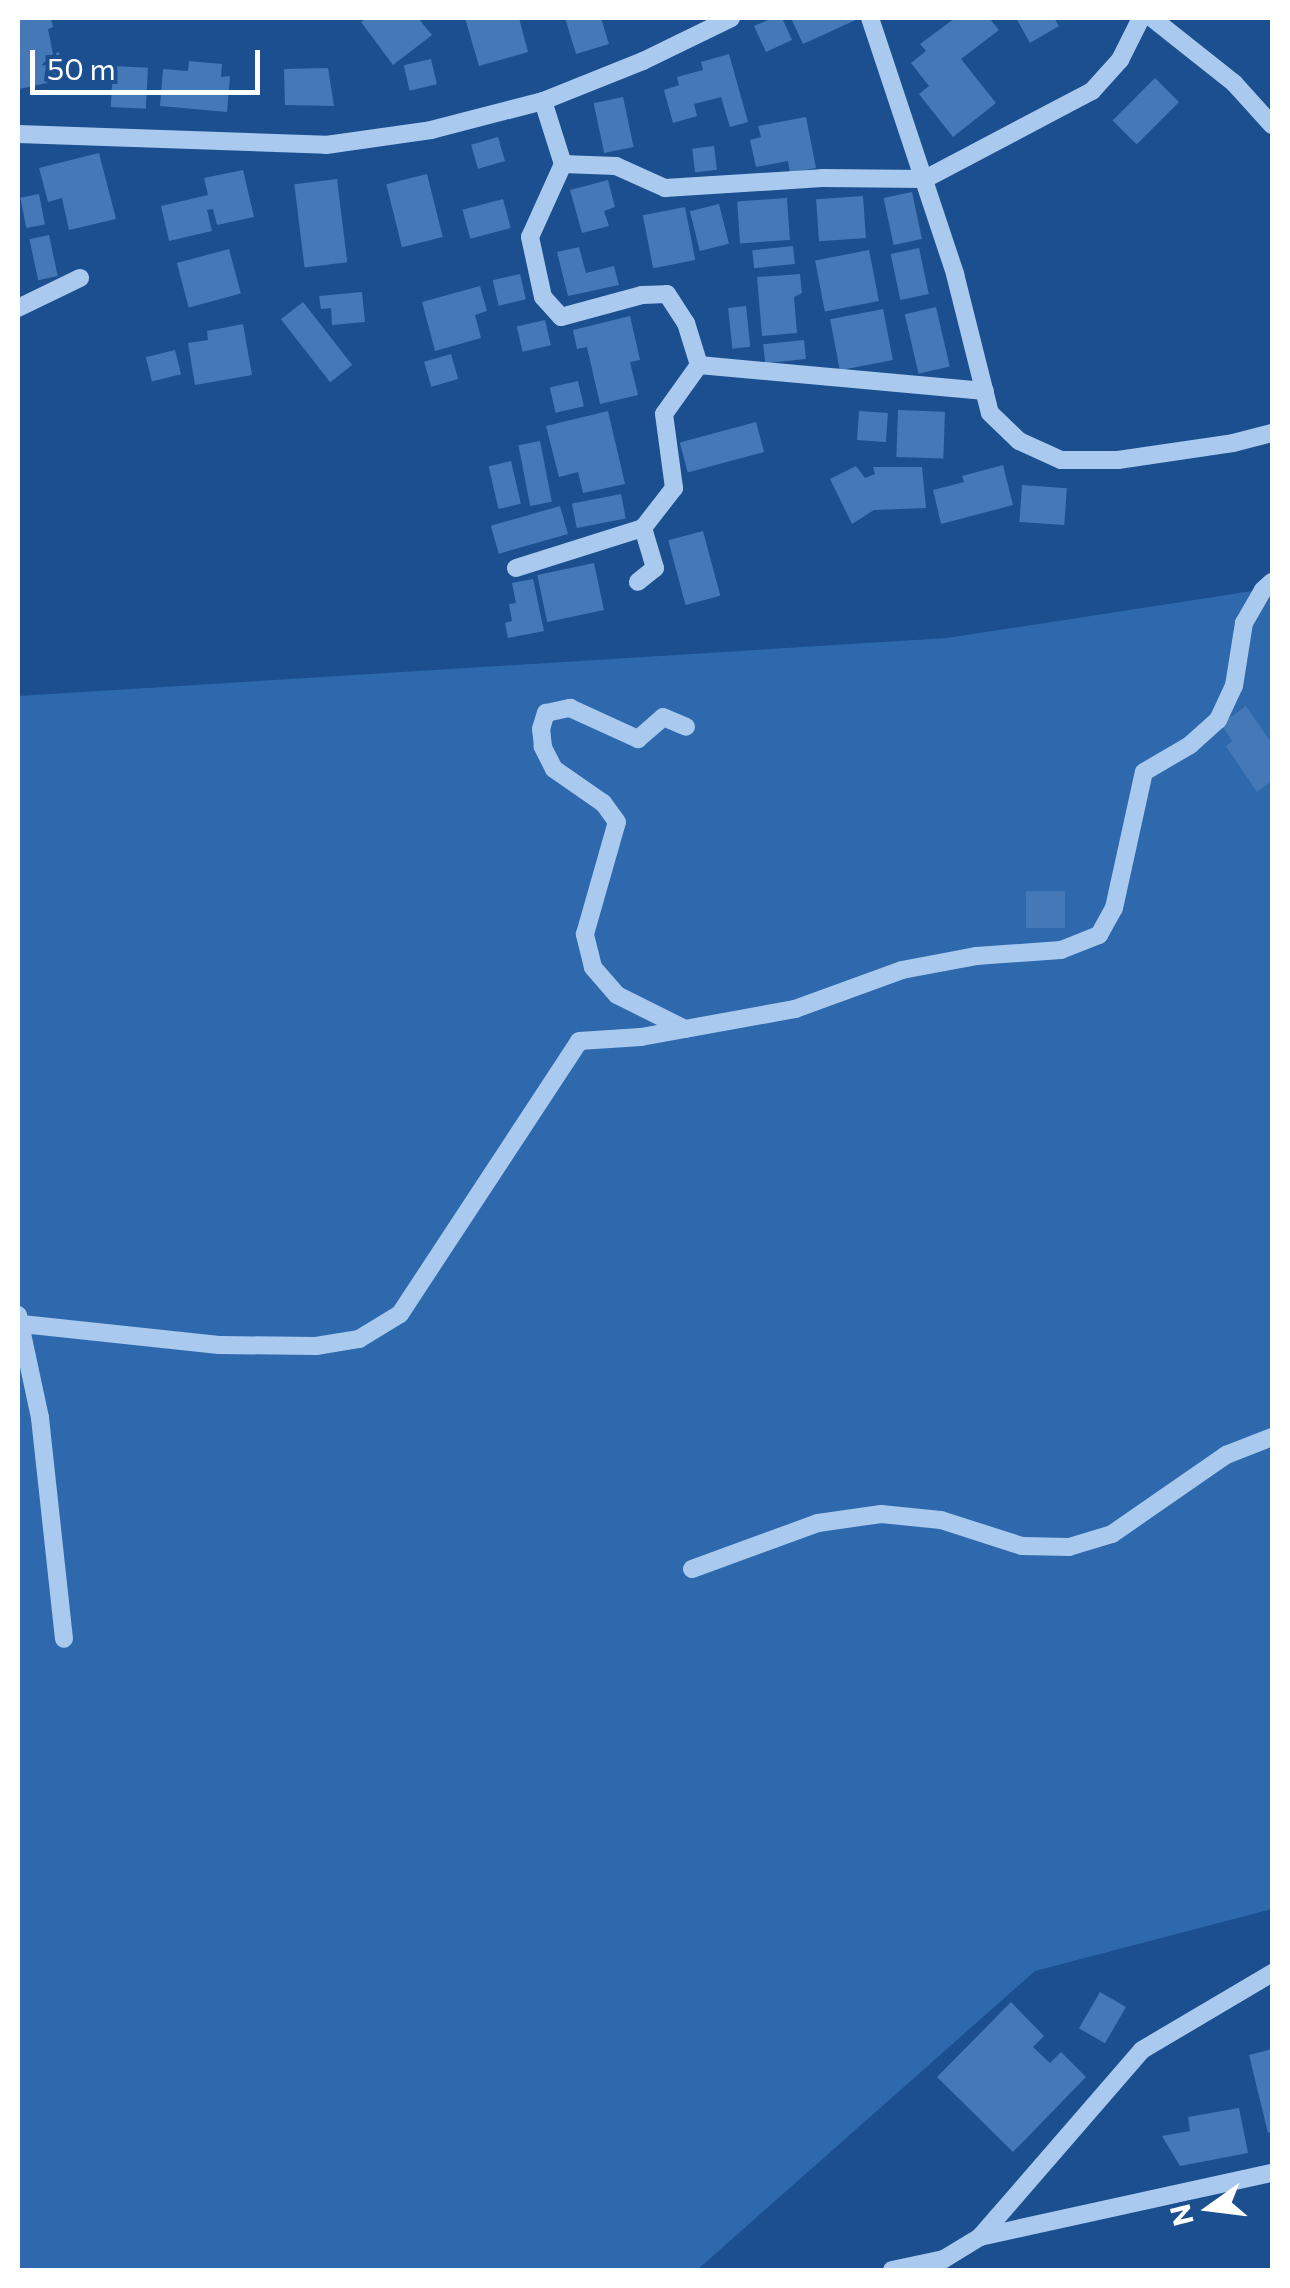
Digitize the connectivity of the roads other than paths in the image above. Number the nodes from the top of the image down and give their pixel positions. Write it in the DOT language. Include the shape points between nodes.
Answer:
graph roads {
  1 [pos="731,18"];
  2 [pos="870,18"];
  3 [pos="1141,18"];
  4 [pos="1152,18"];
  5 [pos="543,101"];
  6 [pos="1272,124"];
  7 [pos="18,134"];
  8 [pos="563,164"];
  9 [pos="926,179"];
  10 [pos="80,278"];
  11 [pos="18,308"];
  12 [pos="699,366"];
  13 [pos="985,392"];
  14 [pos="1272,433"];
  15 [pos="644,528"];
  16 [pos="516,568"];
  17 [pos="638,582"];
  18 [pos="1272,582"];
  19 [pos="686,727"];
  20 [pos="686,1029"];
  21 [pos="20,1319"];
  22 [pos="1272,1438"];
  23 [pos="692,1569"];
  24 [pos="64,1639"];
  25 [pos="1272,1973"];
  26 [pos="1272,2172"];
  27 [pos="980,2237"];
  28 [pos="892,2270"];
  1 -- 5 [label="street"];
  2 -- 9 [label="street"];
  3 -- 9 [label="street" via="1120,60 1092,91"];
  4 -- 6 [label="street" via="1234,83"];
  5 -- 7 [label="street" via="431,130 326,145"];
  5 -- 8 [label="street"];
  8 -- 9 [label="street" via="616,166 665,188"];
  8 -- 12 [label="street" via="530,238 542,296 561,317 668,294 686,323"];
  9 -- 13 [label="street"];
  10 -- 11 [label="street"];
  12 -- 13 [label="street"];
  12 -- 15 [label="street" via="664,414 674,488"];
  13 -- 14 [label="street" via="990,413 1019,441 1061,460 1118,460"];
  15 -- 16 [label="street"];
  15 -- 17 [label="street" via="656,568"];
  18 -- 20 [label="street" via="1244,623 1234,686 1218,720 1144,772 1114,908 1099,935 1061,950 902,970 795,1009"];
  19 -- 20 [label="street" via="663,717 638,739 570,708 546,712 541,730 554,769 603,803 617,822 586,934 593,967 616,996"];
  20 -- 21 [label="street" via="580,1041 400,1314 358,1339 316,1346 219,1345"];
  21 -- 24 [label="street" via="40,1418"];
  22 -- 23 [label="street" via="1226,1455 1112,1534 1069,1547 1022,1546 941,1520 881,1514 818,1523"];
  25 -- 27 [label="street" via="1142,2050"];
  26 -- 27 [label="street"];
  27 -- 28 [label="street" via="944,2259"];
}
